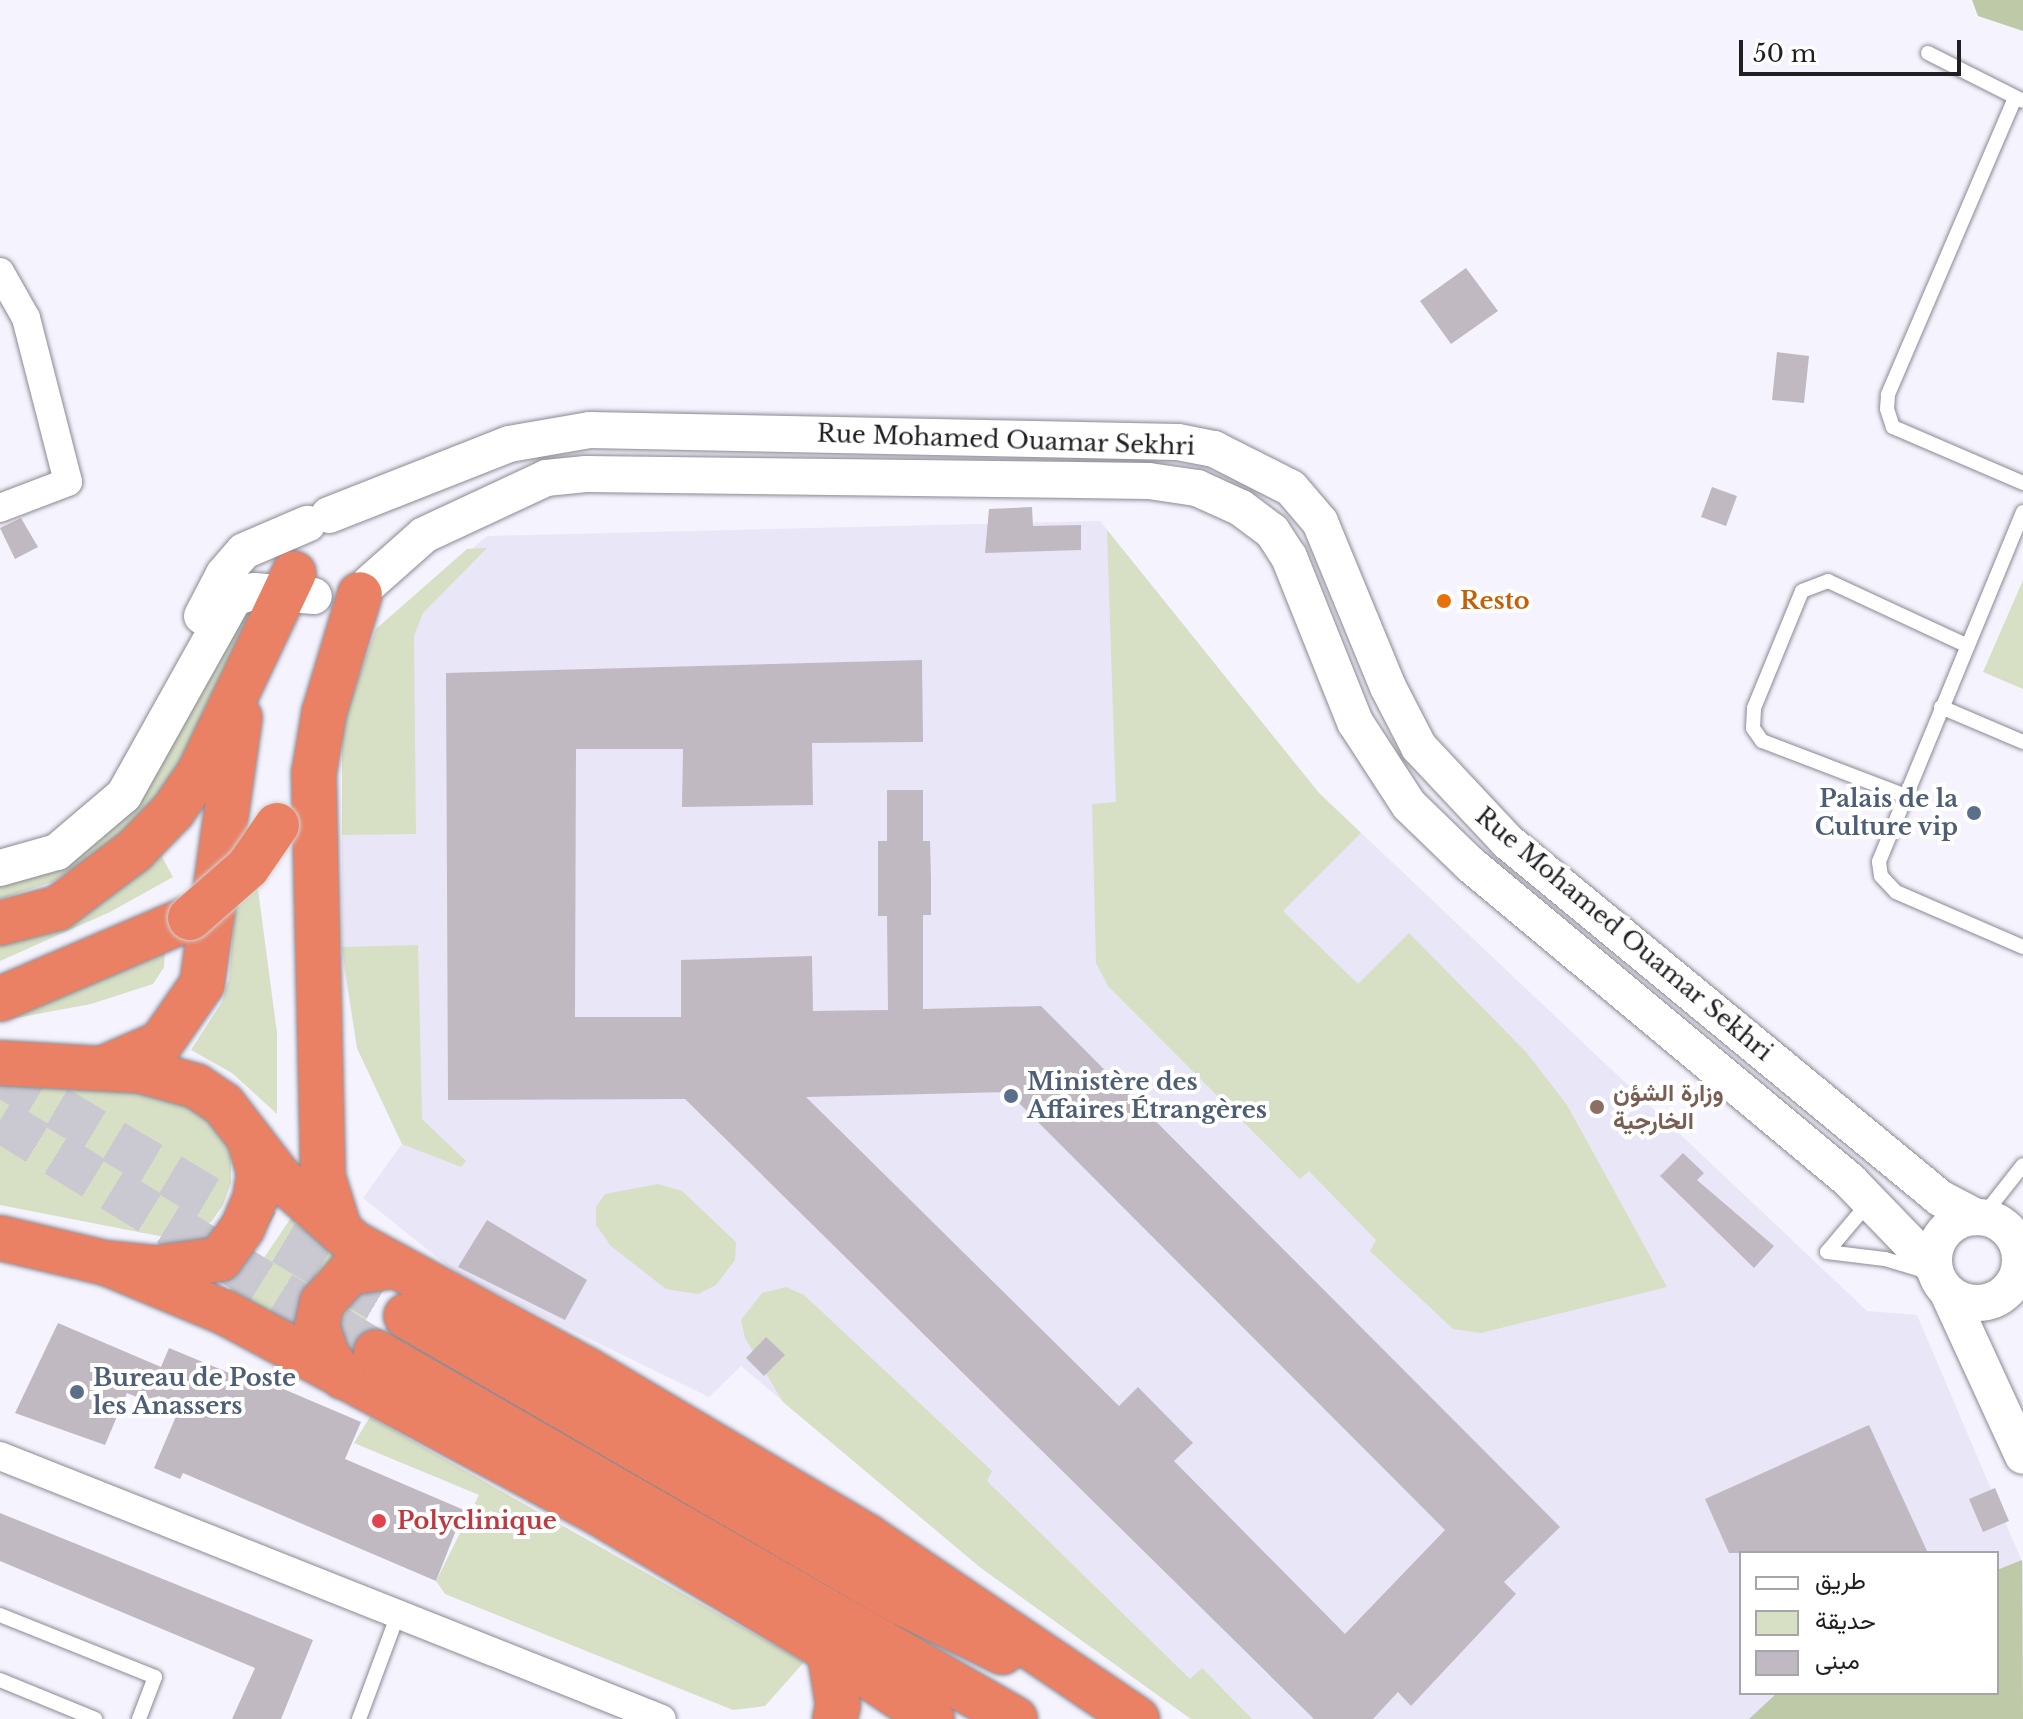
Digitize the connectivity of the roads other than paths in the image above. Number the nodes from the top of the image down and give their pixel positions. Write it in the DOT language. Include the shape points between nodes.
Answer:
graph roads {
  1 [pos="1928,53"];
  2 [pos="2019,99"];
  3 [pos="0,272"];
  4 [pos="2023,483"];
  5 [pos="0,508"];
  6 [pos="2023,512"];
  7 [pos="318,519"];
  8 [pos="298,587"];
  9 [pos="360,601"];
  10 [pos="1968,646"];
  11 [pos="252,665"];
  12 [pos="1941,707"];
  13 [pos="2023,742"];
  14 [pos="1906,796"];
  15 [pos="84,831"];
  16 [pos="0,868"];
  17 [pos="0,923"];
  18 [pos="2023,947"];
  19 [pos="0,999"];
  20 [pos="0,1063"];
  21 [pos="103,1069"];
  22 [pos="319,1108"];
  23 [pos="2023,1165"];
  24 [pos="268,1188"];
  25 [pos="1871,1200"];
  26 [pos="1979,1217"];
  27 [pos="340,1231"];
  28 [pos="0,1238"];
  29 [pos="2022,1262"];
  30 [pos="106,1263"];
  31 [pos="393,1266"];
  32 [pos="1940,1278"];
  33 [pos="406,1316"];
  34 [pos="359,1364"];
  35 [pos="0,1456"];
  36 [pos="2023,1456"];
  37 [pos="398,1614"];
  38 [pos="0,1615"];
  39 [pos="829,1650"];
  40 [pos="0,1680"];
  41 [pos="95,1719"];
  42 [pos="139,1719"];
  43 [pos="359,1719"];
  44 [pos="662,1719"];
  45 [pos="835,1719"];
  46 [pos="932,1719"];
  47 [pos="1015,1719"];
  48 [pos="1137,1719"];
  1 -- 2 [label="lane"];
  2 -- 4 [label="lane" via="1893,383 1887,409 1893,427"];
  3 -- 5 [label="street" via="26,318 68,482"];
  6 -- 10 [label="lane"];
  7 -- 8 [label="street" via="293,547"];
  7 -- 9 [label="street" via="357,520 376,542 379,555"];
  7 -- 15 [label="street, Rue Mohamed Ouamar Sekhri" via="257,543 233,562"];
  7 -- 26 [label="street, Rue Mohamed Ouamar Sekhri" via="509,444 590,430 1178,442 1214,449 1291,488 1320,522 1388,687 1419,747 1498,833 1940,1198"];
  8 -- 9 [label="street" via="337,601"];
  8 -- 11 [label="highway"];
  8 -- 15 [label="street" via="247,592 224,608 131,786"];
  9 -- 19 [label="highway, bridge" via="297,728 277,825 248,867 190,918"];
  9 -- 22 [label="highway" via="324,713 314,773"];
  9 -- 25 [label="street" via="424,535 546,478 1149,481 1197,488 1241,508 1281,544 1355,722 1409,805 1471,865"];
  10 -- 12 [label="lane"];
  10 -- 14 [label="lane" via="1828,581 1802,591 1754,708 1753,728 1762,741"];
  11 -- 17 [label="highway" via="199,773 173,811 134,851 58,908"];
  11 -- 21 [label="highway" via="202,984 161,1043"];
  12 -- 13 [label="lane"];
  12 -- 14 [label="lane"];
  14 -- 18 [label="lane" via="1879,862 1881,876 1896,892"];
  15 -- 16 [label="street" via="39,861"];
  20 -- 21 [label="highway"];
  21 -- 24 [label="highway" via="141,1071 196,1086 245,1128"];
  22 -- 24 [label="highway" via="315,1133"];
  22 -- 27 [label="highway" via="323,1177"];
  23 -- 26 [label="lane"];
  24 -- 27 [label="highway"];
  24 -- 30 [label="highway" via="220,1259 168,1267"];
  25 -- 32 [label="street"];
  25 -- 32 [label="lane" via="1827,1252 1885,1259"];
  26 -- 29 [label="street" via="2007,1229"];
  26 -- 32 [label="street" via="1943,1233"];
  27 -- 31 [label="highway"];
  28 -- 30 [label="highway"];
  29 -- 32 [label="street" via="2009,1290 1972,1304"];
  30 -- 34 [label="highway"];
  31 -- 34 [label="highway" via="349,1273 322,1303 317,1326 327,1355"];
  31 -- 48 [label="highway" via="587,1370 868,1537"];
  32 -- 36 [label="street"];
  33 -- 48 [label="highway" via="900,1602"];
  34 -- 39 [label="highway"];
  34 -- 47 [label="highway"];
  35 -- 37 [label="street"];
  37 -- 43 [label="lane"];
  37 -- 44 [label="street"];
  38 -- 42 [label="lane" via="155,1677"];
  39 -- 45 [label="highway" via="838,1705"];
  39 -- 46 [label="highway"];
  40 -- 41 [label="lane"];
}
